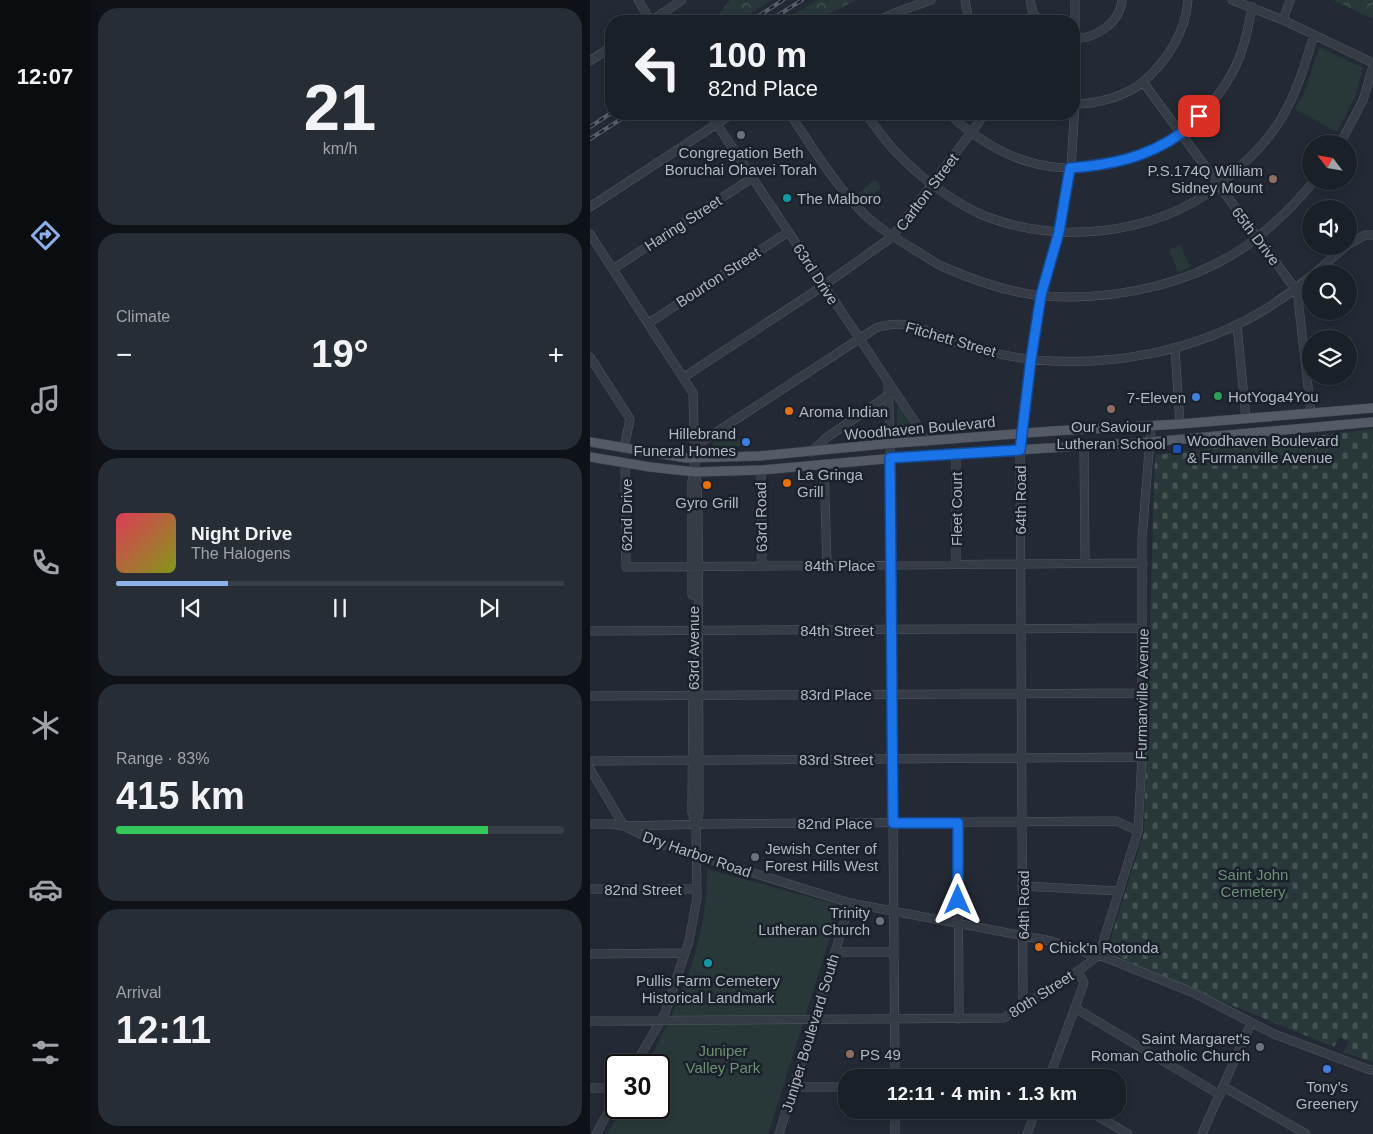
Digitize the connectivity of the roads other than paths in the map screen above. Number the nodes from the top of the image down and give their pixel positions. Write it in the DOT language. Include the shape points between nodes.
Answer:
graph roads {
  1 [pos="638,0"];
  2 [pos="682,0"];
  3 [pos="931,0"];
  4 [pos="966,0"];
  5 [pos="1030,0"];
  6 [pos="1075,0"];
  7 [pos="1122,0"];
  8 [pos="1188,0"];
  9 [pos="1232,0"];
  10 [pos="1290,0"];
  11 [pos="1252,7"];
  12 [pos="900,11"];
  13 [pos="647,15"];
  14 [pos="660,15"];
  15 [pos="891,15"];
  16 [pos="901,15"];
  17 [pos="968,15"];
  18 [pos="1036,15"];
  19 [pos="1075,15"];
  20 [pos="1283,20"];
  21 [pos="1314,35"];
  22 [pos="1080,38"];
  23 [pos="605,51"];
  24 [pos="590,61"];
  25 [pos="1373,65"];
  26 [pos="1142,82"];
  27 [pos="1080,103"];
  28 [pos="714,120"];
  29 [pos="723,120"];
  30 [pos="794,120"];
  31 [pos="871,120"];
  32 [pos="955,120"];
  33 [pos="981,120"];
  34 [pos="1073,120"];
  35 [pos="717,124"];
  36 [pos="971,133"];
  37 [pos="1180,134"];
  38 [pos="1345,135"];
  39 [pos="1070,168"];
  40 [pos="752,178"];
  41 [pos="932,185"];
  42 [pos="1219,186"];
  43 [pos="1306,190"];
  44 [pos="590,207"];
  45 [pos="788,232"];
  46 [pos="1059,232"];
  47 [pos="590,234"];
  48 [pos="1373,235"];
  49 [pos="892,237"];
  50 [pos="1257,238"];
  51 [pos="1357,240"];
  52 [pos="1336,255"];
  53 [pos="1325,265"];
  54 [pos="613,269"];
  55 [pos="1302,284"];
  56 [pos="823,286"];
  57 [pos="1296,290"];
  58 [pos="1041,295"];
  59 [pos="649,323"];
  60 [pos="1237,325"];
  61 [pos="859,340"];
  62 [pos="1175,348"];
  63 [pos="590,357"];
  64 [pos="1031,359"];
  65 [pos="684,377"];
  66 [pos="888,384"];
  67 [pos="890,394"];
  68 [pos="1373,408"];
  69 [pos="1311,413"];
  70 [pos="1246,419"];
  71 [pos="1373,422"];
  72 [pos="1180,424"];
  73 [pos="1151,426"];
  74 [pos="1021,434"];
  75 [pos="590,442"];
  76 [pos="926,442"];
  77 [pos="1151,442"];
  78 [pos="890,444"];
  79 [pos="695,446"];
  80 [pos="1084,446"];
  81 [pos="624,448"];
  82 [pos="1020,450"];
  83 [pos="811,452"];
  84 [pos="956,453"];
  85 [pos="590,457"];
  86 [pos="695,458"];
  87 [pos="890,458"];
  88 [pos="625,463"];
  89 [pos="824,464"];
  90 [pos="761,470"];
  91 [pos="695,472"];
  92 [pos="1085,563"];
  93 [pos="1143,563"];
  94 [pos="956,564"];
  95 [pos="1021,564"];
  96 [pos="762,565"];
  97 [pos="827,565"];
  98 [pos="892,565"];
  99 [pos="695,566"];
  100 [pos="626,567"];
  101 [pos="1021,628"];
  102 [pos="1143,628"];
  103 [pos="892,629"];
  104 [pos="695,630"];
  105 [pos="590,631"];
  106 [pos="1143,692"];
  107 [pos="1022,693"];
  108 [pos="892,694"];
  109 [pos="696,695"];
  110 [pos="590,696"];
  111 [pos="1142,757"];
  112 [pos="892,758"];
  113 [pos="1022,758"];
  114 [pos="696,760"];
  115 [pos="590,761"];
  116 [pos="590,769"];
  117 [pos="1022,822"];
  118 [pos="893,823"];
  119 [pos="958,823"];
  120 [pos="590,824"];
  121 [pos="696,824"];
  122 [pos="624,826"];
  123 [pos="1138,830"];
  124 [pos="696,857"];
  125 [pos="1022,886"];
  126 [pos="697,888"];
  127 [pos="590,889"];
  128 [pos="1119,892"];
  129 [pos="850,903"];
  130 [pos="894,912"];
  131 [pos="958,924"];
  132 [pos="1023,936"];
  133 [pos="835,952"];
  134 [pos="894,952"];
  135 [pos="590,954"];
  136 [pos="685,954"];
  137 [pos="1099,955"];
  138 [pos="1078,971"];
  139 [pos="1023,1006"];
  140 [pos="1075,1008"];
  141 [pos="894,1019"];
  142 [pos="959,1019"];
  143 [pos="660,1020"];
  144 [pos="814,1020"];
  145 [pos="590,1021"];
  146 [pos="1251,1023"];
  147 [pos="641,1054"];
  148 [pos="895,1069"];
  149 [pos="1052,1069"];
  150 [pos="1373,1071"];
  151 [pos="1224,1086"];
  152 [pos="793,1087"];
  153 [pos="838,1087"];
  154 [pos="590,1088"];
  155 [pos="605,1088"];
  156 [pos="1220,1095"];
  157 [pos="605,1118"];
  158 [pos="895,1119"];
  159 [pos="1033,1119"];
  160 [pos="1102,1119"];
  161 [pos="596,1134"];
  162 [pos="778,1134"];
  163 [pos="895,1134"];
  164 [pos="1027,1134"];
  165 [pos="1128,1134"];
  166 [pos="1202,1134"];
  167 [pos="1306,1134"];
  1 -- 13 [label="street"];
  2 -- 14 [label="street"];
  3 -- 12 [label="street"];
  4 -- 17 [label="street"];
  5 -- 18 [label="street"];
  6 -- 19 [label="street, 64th Road"];
  7 -- 22 [label="street" via="1112,23 1094,35"];
  8 -- 26 [label="street" via="1182,28 1167,56"];
  9 -- 11 [label="street"];
  10 -- 20 [label="street"];
  11 -- 20 [label="street"];
  11 -- 37 [label="street" via="1245,43 1231,75 1212,103"];
  12 -- 15 [label="street"];
  12 -- 16 [label="street"];
  20 -- 21 [label="street"];
  21 -- 25 [label="street"];
  21 -- 42 [label="street" via="1293,99 1280,121 1255,152"];
  23 -- 24 [label="street"];
  25 -- 38 [label="street" via="1363,100"];
  26 -- 27 [label="street" via="1106,100"];
  26 -- 37 [label="street, 65th Drive"];
  28 -- 35 [label="street, 63rd Drive"];
  29 -- 35 [label="street"];
  30 -- 49 [label="street" via="843,191"];
  31 -- 41 [label="street" via="893,149"];
  32 -- 36 [label="street"];
  33 -- 36 [label="street, Carlton Street"];
  34 -- 39 [label="street, 64th Road"];
  35 -- 40 [label="street, 63rd Drive"];
  35 -- 44 [label="street"];
  36 -- 39 [label="street" via="1000,151 1030,162"];
  36 -- 41 [label="street, Carlton Street"];
  37 -- 39 [label="street" via="1140,155 1102,166"];
  37 -- 42 [label="street, 65th Drive"];
  39 -- 46 [label="street, 64th Road"];
  40 -- 45 [label="street, 63rd Drive"];
  40 -- 54 [label="street, Haring Street"];
  41 -- 46 [label="street" via="978,212 1017,225"];
  41 -- 49 [label="street, Carlton Street"];
  42 -- 46 [label="street" via="1188,205 1124,228"];
  42 -- 50 [label="street, 65th Drive"];
  43 -- 50 [label="street"];
  45 -- 56 [label="street, 63rd Drive"];
  45 -- 59 [label="street, Bourton Street"];
  46 -- 58 [label="street, 64th Road"];
  47 -- 54 [label="street, 63rd Avenue"];
  48 -- 51 [label="street"];
  49 -- 56 [label="street, Carlton Street"];
  49 -- 58 [label="street" via="944,268 1000,287"];
  50 -- 57 [label="street, 65th Drive"];
  50 -- 58 [label="street" via="1229,256 1171,282 1116,294 1080,297"];
  52 -- 53 [label="street"];
  54 -- 59 [label="street, 63rd Avenue"];
  55 -- 57 [label="street, Fitchett Street"];
  56 -- 61 [label="street, 63rd Drive"];
  56 -- 65 [label="street, Carlton Street"];
  57 -- 60 [label="street, Fitchett Street"];
  57 -- 69 [label="street, 65th Drive"];
  58 -- 64 [label="street, 64th Road"];
  59 -- 65 [label="street, 63rd Avenue"];
  60 -- 62 [label="street, Fitchett Street"];
  60 -- 70 [label="street"];
  61 -- 64 [label="street, Fitchett Street" via="886,324 901,324 920,327 970,347"];
  61 -- 66 [label="street, 63rd Drive"];
  61 -- 79 [label="street, Fitchett Street"];
  62 -- 64 [label="street, Fitchett Street" via="1132,358 1091,361"];
  62 -- 72 [label="street"];
  63 -- 81 [label="street" via="630,419"];
  64 -- 74 [label="street, 64th Road"];
  65 -- 79 [label="street, 63rd Avenue" via="693,393"];
  66 -- 67 [label="street, 63rd Drive"];
  66 -- 76 [label="street"];
  67 -- 78 [label="street, 63rd Drive"];
  67 -- 83 [label="street"];
  68 -- 69 [label="main road, Woodhaven Boulevard"];
  69 -- 70 [label="main road, Woodhaven Boulevard"];
  70 -- 72 [label="main road, Woodhaven Boulevard"];
  71 -- 77 [label="main road, Woodhaven Boulevard"];
  72 -- 73 [label="main road, Woodhaven Boulevard"];
  73 -- 74 [label="main road, Woodhaven Boulevard"];
  73 -- 77 [label="street, Furmanville Avenue"];
  74 -- 76 [label="main road, Woodhaven Boulevard"];
  74 -- 82 [label="street, 64th Road"];
  75 -- 81 [label="main road, Woodhaven Boulevard"];
  76 -- 78 [label="main road, Woodhaven Boulevard"];
  77 -- 80 [label="main road, Woodhaven Boulevard"];
  77 -- 93 [label="street, Furmanville Avenue" via="1142,539"];
  78 -- 83 [label="main road, Woodhaven Boulevard"];
  78 -- 87 [label="street, 63rd Drive"];
  79 -- 86 [label="street, 63rd Avenue"];
  80 -- 82 [label="main road, Woodhaven Boulevard"];
  80 -- 92 [label="street"];
  81 -- 86 [label="main road, Woodhaven Boulevard"];
  82 -- 84 [label="main road, Woodhaven Boulevard"];
  82 -- 95 [label="street, 64th Road"];
  83 -- 86 [label="main road, Woodhaven Boulevard"];
  84 -- 87 [label="main road, Woodhaven Boulevard"];
  84 -- 94 [label="street, Fleet Court"];
  85 -- 88 [label="main road, Woodhaven Boulevard"];
  86 -- 91 [label="street, 63rd Avenue"];
  87 -- 89 [label="main road, Woodhaven Boulevard"];
  87 -- 98 [label="street, 63rd Drive"];
  88 -- 91 [label="main road, Woodhaven Boulevard"];
  88 -- 100 [label="street, 62nd Drive"];
  89 -- 90 [label="main road, Woodhaven Boulevard"];
  89 -- 97 [label="street"];
  90 -- 91 [label="main road, Woodhaven Boulevard"];
  90 -- 96 [label="street, 63rd Road"];
  91 -- 99 [label="street, 63rd Avenue" via="692,481"];
  92 -- 93 [label="street, 84th Place"];
  92 -- 95 [label="street, 84th Place"];
  93 -- 102 [label="street, Furmanville Avenue"];
  94 -- 95 [label="street, 84th Place"];
  94 -- 98 [label="street, 84th Place"];
  95 -- 101 [label="street, 64th Road"];
  96 -- 97 [label="street, 84th Place"];
  96 -- 99 [label="street, 84th Place"];
  97 -- 98 [label="street, 84th Place"];
  98 -- 103 [label="street, 63rd Drive"];
  99 -- 100 [label="street, 84th Place"];
  99 -- 104 [label="street, 63rd Avenue"];
  101 -- 102 [label="street, 84th Street"];
  101 -- 103 [label="street, 84th Street"];
  101 -- 107 [label="street, 64th Road"];
  102 -- 106 [label="street, Furmanville Avenue"];
  103 -- 104 [label="street, 84th Street"];
  103 -- 108 [label="street, 63rd Drive"];
  104 -- 105 [label="street, 84th Street"];
  104 -- 109 [label="street, 63rd Avenue"];
  106 -- 107 [label="street, 83rd Place"];
  106 -- 111 [label="street, Furmanville Avenue"];
  107 -- 108 [label="street, 83rd Place"];
  107 -- 113 [label="street, 64th Road"];
  108 -- 109 [label="street, 83rd Place"];
  108 -- 112 [label="street, 63rd Drive"];
  109 -- 110 [label="street, 83rd Place"];
  109 -- 114 [label="street, 63rd Avenue"];
  111 -- 113 [label="street, 83rd Street"];
  111 -- 123 [label="street, Furmanville Avenue"];
  112 -- 113 [label="street, 83rd Street"];
  112 -- 114 [label="street, 83rd Street"];
  112 -- 118 [label="street, 63rd Drive"];
  113 -- 117 [label="street, 64th Road"];
  114 -- 115 [label="street, 83rd Street"];
  114 -- 121 [label="street, 63rd Avenue" via="692,812"];
  116 -- 122 [label="street, Dry Harbor Road"];
  117 -- 119 [label="street, 82nd Place"];
  117 -- 123 [label="street, 82nd Place" via="1116,821"];
  117 -- 125 [label="street, 64th Road"];
  118 -- 119 [label="street, 82nd Place"];
  118 -- 121 [label="street, 82nd Place"];
  118 -- 130 [label="street, 63rd Drive"];
  119 -- 131 [label="street"];
  120 -- 122 [label="street, 82nd Place"];
  121 -- 122 [label="street, 82nd Place"];
  121 -- 124 [label="street, 63rd Avenue"];
  122 -- 124 [label="street, Dry Harbor Road"];
  123 -- 128 [label="street, Furmanville Avenue"];
  124 -- 126 [label="street, 63rd Avenue"];
  124 -- 129 [label="street, Dry Harbor Road"];
  125 -- 128 [label="street"];
  125 -- 132 [label="street, 64th Road"];
  126 -- 127 [label="street, 82nd Street"];
  126 -- 136 [label="street, 63rd Avenue"];
  128 -- 137 [label="street, Furmanville Avenue"];
  129 -- 130 [label="street, Dry Harbor Road"];
  129 -- 133 [label="street, Juniper Boulevard South"];
  130 -- 131 [label="street, Dry Harbor Road"];
  130 -- 134 [label="street, 63rd Drive"];
  131 -- 132 [label="street, Dry Harbor Road"];
  131 -- 142 [label="street"];
  132 -- 137 [label="street, Dry Harbor Road"];
  132 -- 139 [label="street, 64th Road"];
  133 -- 134 [label="street"];
  133 -- 144 [label="street, Juniper Boulevard South"];
  134 -- 141 [label="street, 63rd Drive"];
  135 -- 136 [label="street"];
  136 -- 143 [label="street, 63rd Avenue"];
  137 -- 138 [label="street, 80th Street"];
  137 -- 146 [label="street" via="1194,994"];
  138 -- 139 [label="street, 80th Street"];
  138 -- 140 [label="street" via="1084,983"];
  139 -- 142 [label="street, 80th Street" via="1004,1018"];
  140 -- 149 [label="street"];
  140 -- 156 [label="street"];
  141 -- 142 [label="street, 80th Street"];
  141 -- 144 [label="street, 80th Street"];
  141 -- 148 [label="street, 63rd Drive"];
  143 -- 144 [label="street, 80th Street"];
  143 -- 145 [label="street, 80th Street"];
  143 -- 147 [label="street, 63rd Avenue"];
  144 -- 152 [label="street, Juniper Boulevard South"];
  146 -- 150 [label="street"];
  146 -- 151 [label="street"];
  151 -- 156 [label="street"];
  151 -- 167 [label="street"];
  152 -- 153 [label="street"];
  152 -- 162 [label="street, Juniper Boulevard South"];
  154 -- 155 [label="street"];
  156 -- 166 [label="street"];
  157 -- 161 [label="street"];
  158 -- 163 [label="street"];
  159 -- 164 [label="street"];
  160 -- 165 [label="street"];
}
